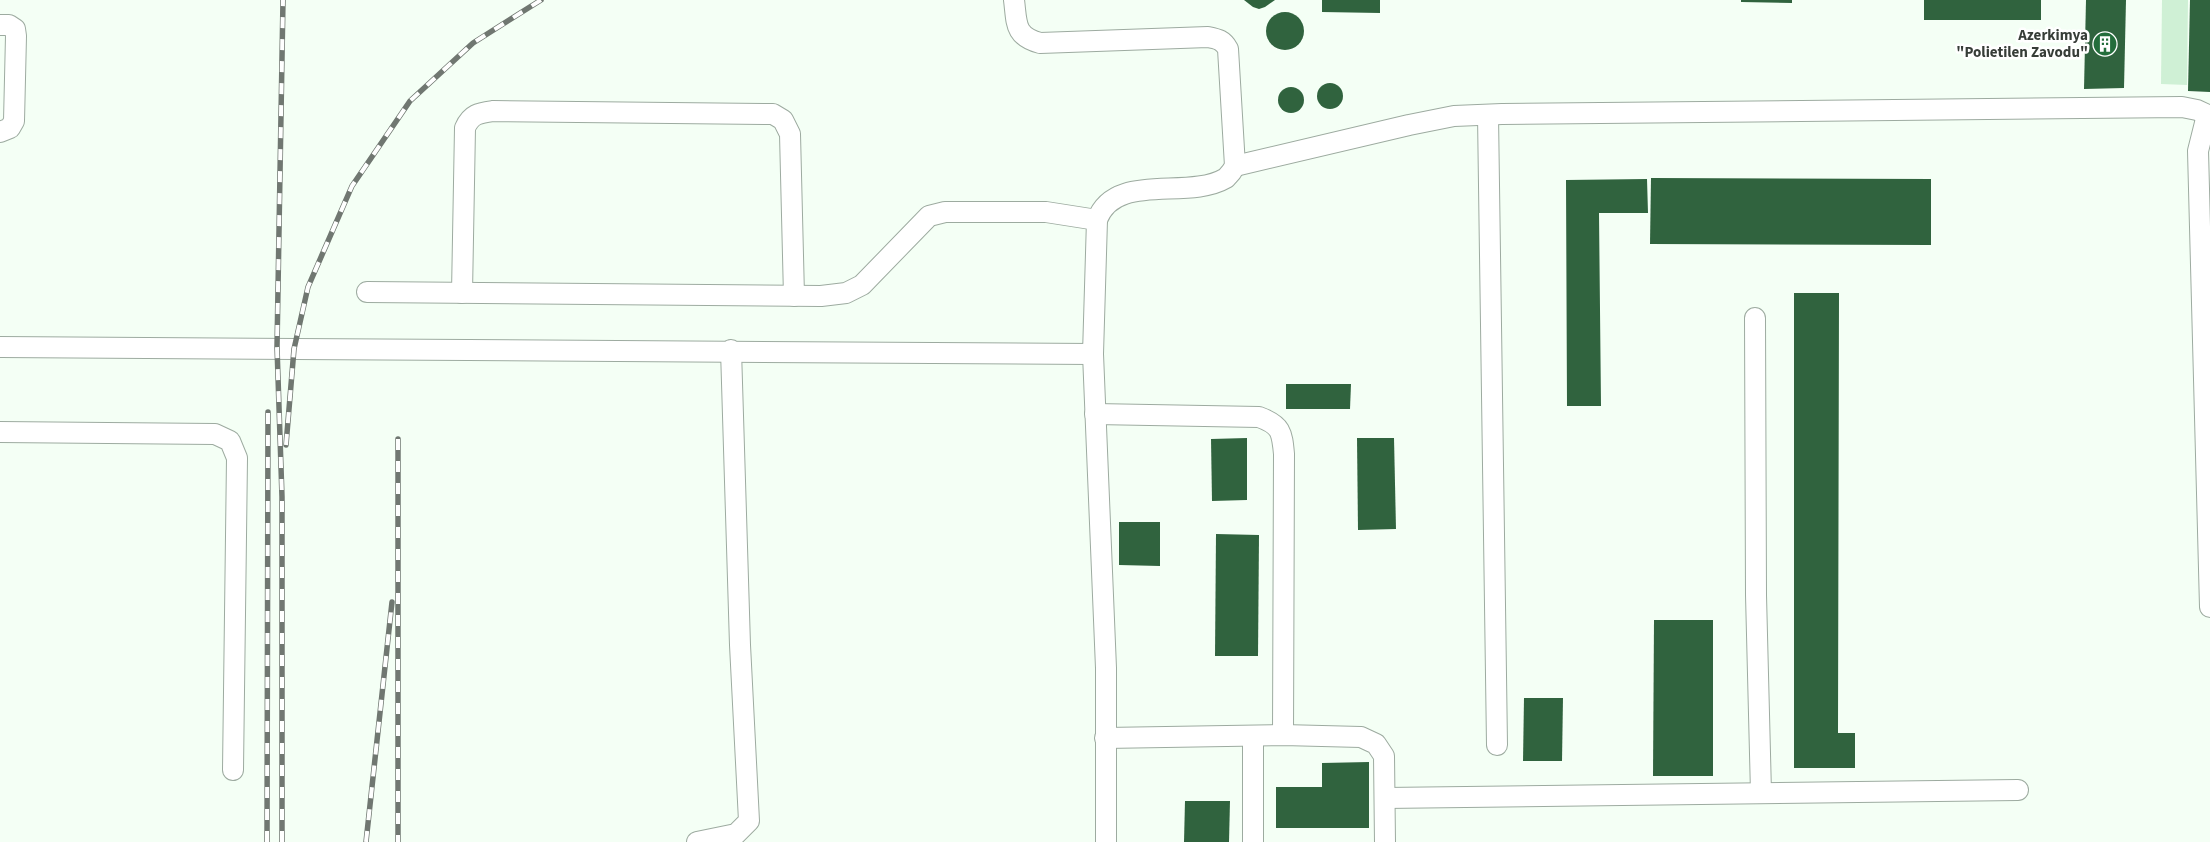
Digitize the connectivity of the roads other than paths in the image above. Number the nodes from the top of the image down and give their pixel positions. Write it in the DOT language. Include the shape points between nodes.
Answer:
graph roads {
  1 [pos="1014,0"];
  2 [pos="0,25"];
  3 [pos="1488,115"];
  4 [pos="2209,116"];
  5 [pos="0,132"];
  6 [pos="1235,166"];
  7 [pos="1097,220"];
  8 [pos="367,292"];
  9 [pos="462,293"];
  10 [pos="794,296"];
  11 [pos="1755,318"];
  12 [pos="0,347"];
  13 [pos="732,350"];
  14 [pos="1093,354"];
  15 [pos="1095,414"];
  16 [pos="0,432"];
  17 [pos="2210,608"];
  18 [pos="1283,735"];
  19 [pos="1253,737"];
  20 [pos="1105,738"];
  21 [pos="1497,746"];
  22 [pos="232,770"];
  23 [pos="2018,790"];
  24 [pos="1762,793"];
  25 [pos="1385,798"];
  26 [pos="697,842"];
  27 [pos="1106,842"];
  28 [pos="1253,842"];
  29 [pos="1385,842"];
  1 -- 6 [label="lane" via="1021,35 1040,43 1208,37 1225,43 1228,49"];
  2 -- 5 [label="lane" via="15,29 16,36 14,120 10,128"];
  3 -- 4 [label="lane" via="2182,107"];
  3 -- 6 [label="lane" via="1454,116 1409,125"];
  3 -- 21 [label="lane"];
  4 -- 17 [label="lane" via="2198,150"];
  6 -- 7 [label="lane" via="1227,177 1200,188 1131,191 1102,208"];
  7 -- 10 [label="lane" via="1046,212 945,212 929,216 862,285 846,293"];
  7 -- 14 [label="lane"];
  8 -- 9 [label="lane"];
  9 -- 10 [label="lane"];
  9 -- 10 [label="lane" via="465,128 469,118 478,113 522,111 773,114 783,120 790,134"];
  11 -- 24 [label="lane" via="1756,595"];
  12 -- 13 [label="lane"];
  13 -- 14 [label="lane"];
  13 -- 26 [label="lane" via="740,646 749,821 736,834"];
  14 -- 15 [label="lane"];
  15 -- 18 [label="lane" via="1259,417 1273,422 1282,435"];
  15 -- 20 [label="lane" via="1106,668"];
  16 -- 22 [label="lane" via="215,434 230,441 237,458"];
  18 -- 19 [label="lane"];
  18 -- 25 [label="lane" via="1361,737 1376,744 1384,756"];
  19 -- 20 [label="lane"];
  19 -- 28 [label="lane"];
  20 -- 27 [label="lane"];
  23 -- 24 [label="lane"];
  24 -- 25 [label="lane"];
  25 -- 29 [label="lane"];
}
